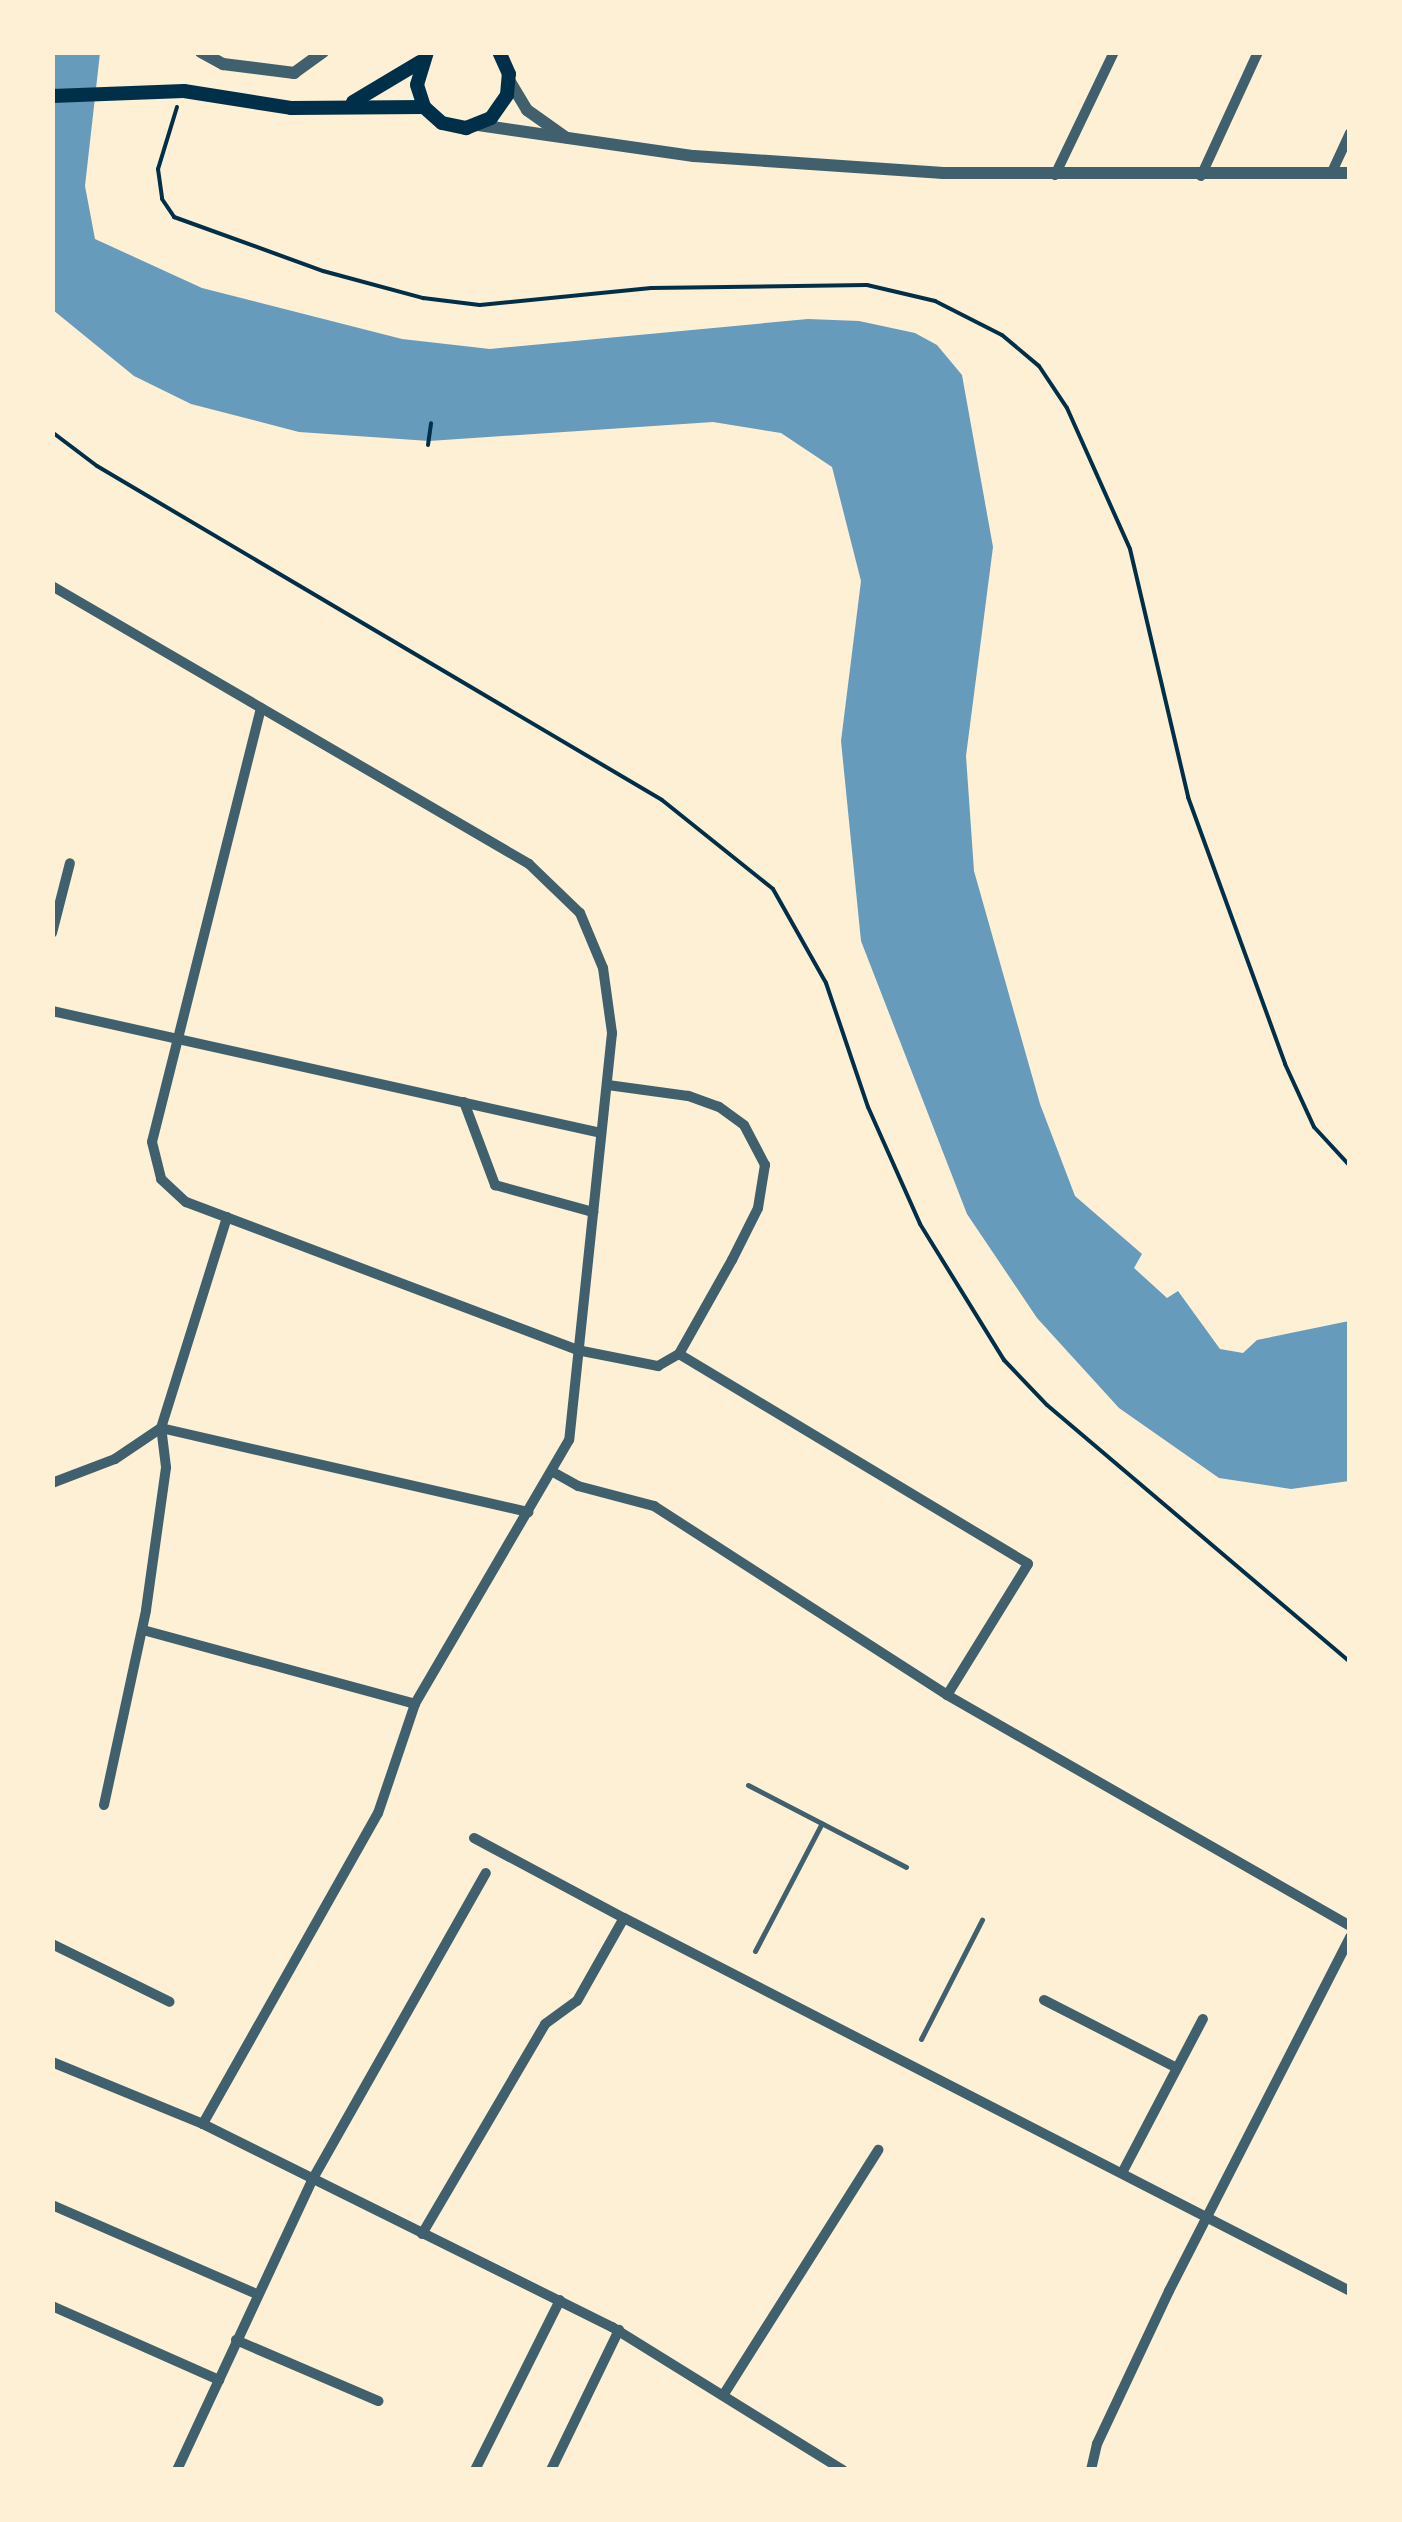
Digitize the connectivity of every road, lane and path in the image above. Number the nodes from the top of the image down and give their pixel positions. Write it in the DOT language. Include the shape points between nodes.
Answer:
graph roads {
  1 [pos="322,52"];
  2 [pos="499,52"];
  3 [pos="512,52"];
  4 [pos="1114,52"];
  5 [pos="1258,52"];
  6 [pos="203,54"];
  7 [pos="425,55"];
  8 [pos="508,74"];
  9 [pos="52,96"];
  10 [pos="351,103"];
  11 [pos="177,107"];
  12 [pos="424,107"];
  13 [pos="478,126"];
  14 [pos="1350,133"];
  15 [pos="567,138"];
  16 [pos="1350,173"];
  17 [pos="1331,174"];
  18 [pos="1055,176"];
  19 [pos="1201,176"];
  20 [pos="431,423"];
  21 [pos="52,432"];
  22 [pos="428,445"];
  23 [pos="52,586"];
  24 [pos="261,708"];
  25 [pos="70,863"];
  26 [pos="52,933"];
  27 [pos="52,1011"];
  28 [pos="177,1036"];
  29 [pos="608,1086"];
  30 [pos="464,1102"];
  31 [pos="601,1133"];
  32 [pos="1350,1166"];
  33 [pos="593,1212"];
  34 [pos="228,1217"];
  35 [pos="577,1350"];
  36 [pos="679,1354"];
  37 [pos="161,1428"];
  38 [pos="553,1472"];
  39 [pos="52,1483"];
  40 [pos="529,1512"];
  41 [pos="142,1630"];
  42 [pos="1350,1662"];
  43 [pos="947,1695"];
  44 [pos="415,1704"];
  45 [pos="748,1785"];
  46 [pos="104,1805"];
  47 [pos="822,1823"];
  48 [pos="474,1838"];
  49 [pos="906,1867"];
  50 [pos="486,1873"];
  51 [pos="624,1918"];
  52 [pos="982,1920"];
  53 [pos="1350,1926"];
  54 [pos="1350,1937"];
  55 [pos="52,1944"];
  56 [pos="755,1951"];
  57 [pos="1044,2000"];
  58 [pos="170,2002"];
  59 [pos="1203,2019"];
  60 [pos="921,2039"];
  61 [pos="52,2062"];
  62 [pos="1177,2068"];
  63 [pos="202,2124"];
  64 [pos="878,2150"];
  65 [pos="1122,2173"];
  66 [pos="311,2182"];
  67 [pos="52,2205"];
  68 [pos="1207,2216"];
  69 [pos="422,2234"];
  70 [pos="1350,2291"];
  71 [pos="257,2294"];
  72 [pos="560,2300"];
  73 [pos="52,2306"];
  74 [pos="619,2330"];
  75 [pos="236,2340"];
  76 [pos="218,2380"];
  77 [pos="724,2394"];
  78 [pos="378,2401"];
  79 [pos="177,2470"];
  80 [pos="476,2470"];
  81 [pos="552,2470"];
  82 [pos="843,2470"];
  83 [pos="1092,2470"];
  1 -- 6 [label="street" via="294,73"];
  2 -- 8 [label="main road"];
  3 -- 8 [label="main road"];
  4 -- 18 [label="street"];
  5 -- 19 [label="street"];
  7 -- 10 [label="main road"];
  7 -- 12 [label="main road" via="416,85"];
  8 -- 13 [label="main road" via="501,108"];
  8 -- 15 [label="street" via="534,118"];
  9 -- 10 [label="main road" via="163,90 291,108"];
  10 -- 12 [label="main road"];
  11 -- 32 [label="path" via="158,169 162,199 174,217 323,271 480,306 688,286 867,285 934,301 1002,336 1039,366 1067,408 1130,549 1188,798 1285,1064 1314,1127"];
  12 -- 13 [label="main road" via="442,123"];
  13 -- 15 [label="street"];
  14 -- 17 [label="street"];
  15 -- 18 [label="street" via="694,156"];
  16 -- 17 [label="street"];
  17 -- 19 [label="street"];
  18 -- 19 [label="street"];
  20 -- 22 [label="path"];
  21 -- 42 [label="path" via="97,466 662,800 762,879 796,924 826,982 868,1107 920,1224 1004,1360 1047,1405"];
  23 -- 24 [label="street"];
  24 -- 28 [label="street"];
  24 -- 29 [label="street" via="529,864 580,913 603,968 612,1032"];
  25 -- 26 [label="street"];
  27 -- 28 [label="street"];
  28 -- 30 [label="street"];
  28 -- 34 [label="street" via="152,1142 161,1179 186,1202"];
  29 -- 31 [label="street"];
  29 -- 36 [label="street" via="688,1096 719,1107 744,1126 765,1164 758,1208"];
  30 -- 31 [label="street"];
  30 -- 33 [label="street" via="495,1185"];
  31 -- 33 [label="street"];
  33 -- 35 [label="street"];
  34 -- 35 [label="street"];
  34 -- 37 [label="street"];
  35 -- 36 [label="street" via="658,1366"];
  35 -- 38 [label="street" via="568,1440"];
  36 -- 43 [label="street" via="1028,1564"];
  37 -- 39 [label="street" via="115,1459"];
  37 -- 40 [label="street"];
  37 -- 41 [label="street" via="166,1468"];
  38 -- 40 [label="street"];
  38 -- 43 [label="street" via="578,1486 654,1506"];
  40 -- 44 [label="street"];
  41 -- 44 [label="street"];
  41 -- 46 [label="street"];
  43 -- 53 [label="street"];
  44 -- 63 [label="street" via="378,1813"];
  45 -- 47 [label="lane"];
  47 -- 49 [label="lane"];
  47 -- 56 [label="lane"];
  48 -- 51 [label="street"];
  50 -- 66 [label="street"];
  51 -- 65 [label="street"];
  51 -- 69 [label="street" via="577,2001 544,2024"];
  52 -- 60 [label="lane"];
  54 -- 68 [label="street"];
  55 -- 58 [label="street"];
  57 -- 62 [label="street"];
  59 -- 62 [label="street"];
  61 -- 63 [label="street"];
  62 -- 65 [label="street"];
  63 -- 66 [label="street"];
  64 -- 77 [label="street"];
  65 -- 68 [label="street"];
  66 -- 69 [label="street"];
  66 -- 71 [label="street"];
  67 -- 71 [label="street"];
  68 -- 70 [label="street"];
  68 -- 83 [label="street" via="1096,2444"];
  69 -- 72 [label="street"];
  71 -- 75 [label="street"];
  72 -- 74 [label="street"];
  72 -- 80 [label="street"];
  73 -- 76 [label="street"];
  74 -- 77 [label="street"];
  74 -- 81 [label="street"];
  75 -- 76 [label="street"];
  75 -- 78 [label="street"];
  76 -- 79 [label="street"];
  77 -- 82 [label="street"];
}
